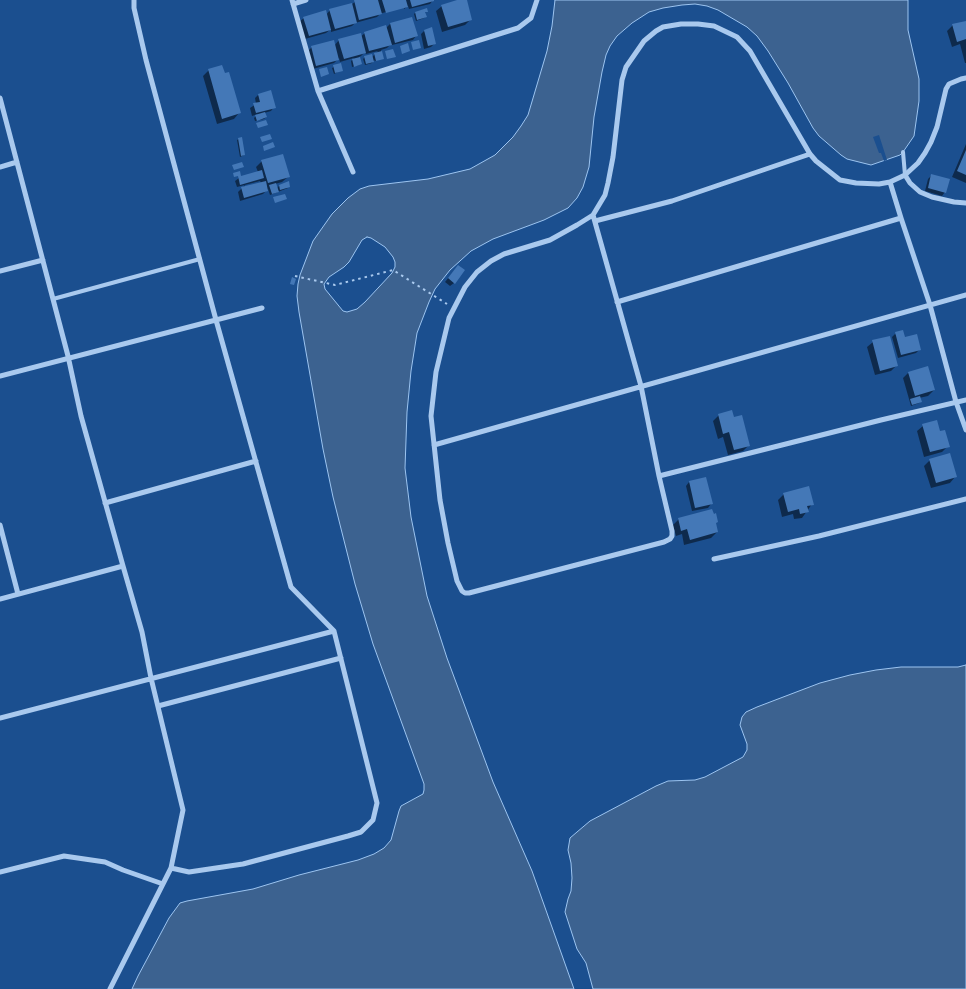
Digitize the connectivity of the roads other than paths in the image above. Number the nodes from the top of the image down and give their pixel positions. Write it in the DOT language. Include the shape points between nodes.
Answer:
graph roads {
  1 [pos="134,0"];
  2 [pos="306,0"];
  3 [pos="537,0"];
  4 [pos="293,2"];
  5 [pos="966,78"];
  6 [pos="318,91"];
  7 [pos="0,98"];
  8 [pos="903,152"];
  9 [pos="810,154"];
  10 [pos="18,162"];
  11 [pos="0,167"];
  12 [pos="353,172"];
  13 [pos="905,175"];
  14 [pos="890,182"];
  15 [pos="966,203"];
  16 [pos="594,218"];
  17 [pos="901,218"];
  18 [pos="200,259"];
  19 [pos="43,260"];
  20 [pos="0,271"];
  21 [pos="966,295"];
  22 [pos="53,299"];
  23 [pos="617,302"];
  24 [pos="930,305"];
  25 [pos="262,308"];
  26 [pos="216,320"];
  27 [pos="69,359"];
  28 [pos="0,376"];
  29 [pos="640,386"];
  30 [pos="966,400"];
  31 [pos="956,402"];
  32 [pos="966,430"];
  33 [pos="434,445"];
  34 [pos="256,461"];
  35 [pos="659,476"];
  36 [pos="966,499"];
  37 [pos="105,503"];
  38 [pos="0,525"];
  39 [pos="714,559"];
  40 [pos="123,566"];
  41 [pos="18,594"];
  42 [pos="0,599"];
  43 [pos="334,631"];
  44 [pos="340,658"];
  45 [pos="151,678"];
  46 [pos="158,706"];
  47 [pos="0,718"];
  48 [pos="171,868"];
  49 [pos="0,872"];
  50 [pos="163,884"];
  51 [pos="110,989"];
  1 -- 18 [label="street" via="146,60"];
  2 -- 4 [label="street"];
  3 -- 6 [label="street" via="531,18 518,28"];
  4 -- 6 [label="street"];
  5 -- 13 [label="street" via="949,84 931,142"];
  6 -- 12 [label="street"];
  7 -- 10 [label="street"];
  8 -- 13 [label="lane"];
  9 -- 14 [label="street" via="840,180 868,184"];
  9 -- 16 [label="street" via="672,201"];
  9 -- 16 [label="street" via="741,40 708,24 663,27 644,41 626,68 608,183"];
  10 -- 11 [label="street"];
  10 -- 19 [label="street"];
  13 -- 14 [label="street"];
  13 -- 15 [label="street" via="920,192"];
  14 -- 17 [label="street"];
  16 -- 23 [label="street"];
  16 -- 33 [label="street" via="550,240 498,257 477,272 465,287 447,325 436,372 431,416"];
  17 -- 23 [label="street"];
  17 -- 24 [label="street"];
  18 -- 22 [label="lane"];
  18 -- 26 [label="street"];
  19 -- 20 [label="street"];
  19 -- 22 [label="street"];
  21 -- 24 [label="street"];
  22 -- 27 [label="street"];
  23 -- 29 [label="street"];
  24 -- 29 [label="street"];
  24 -- 31 [label="street"];
  25 -- 26 [label="street"];
  26 -- 27 [label="street"];
  26 -- 34 [label="street"];
  27 -- 28 [label="street"];
  27 -- 37 [label="street"];
  29 -- 33 [label="street"];
  29 -- 35 [label="street"];
  30 -- 31 [label="street"];
  31 -- 32 [label="street"];
  31 -- 35 [label="street"];
  33 -- 35 [label="street" via="448,543 457,581 465,593 670,539 672,531"];
  34 -- 37 [label="street"];
  34 -- 43 [label="street" via="291,587"];
  36 -- 39 [label="street"];
  37 -- 40 [label="street"];
  38 -- 41 [label="street"];
  40 -- 41 [label="street"];
  40 -- 45 [label="street"];
  41 -- 42 [label="street"];
  43 -- 44 [label="street"];
  43 -- 45 [label="street"];
  44 -- 46 [label="street"];
  44 -- 48 [label="street" via="377,803 373,820 361,832 243,864 189,872"];
  45 -- 46 [label="street"];
  45 -- 47 [label="street"];
  46 -- 48 [label="street" via="183,810"];
  48 -- 50 [label="street"];
  49 -- 50 [label="street" via="64,856 105,862"];
  50 -- 51 [label="street"];
}
